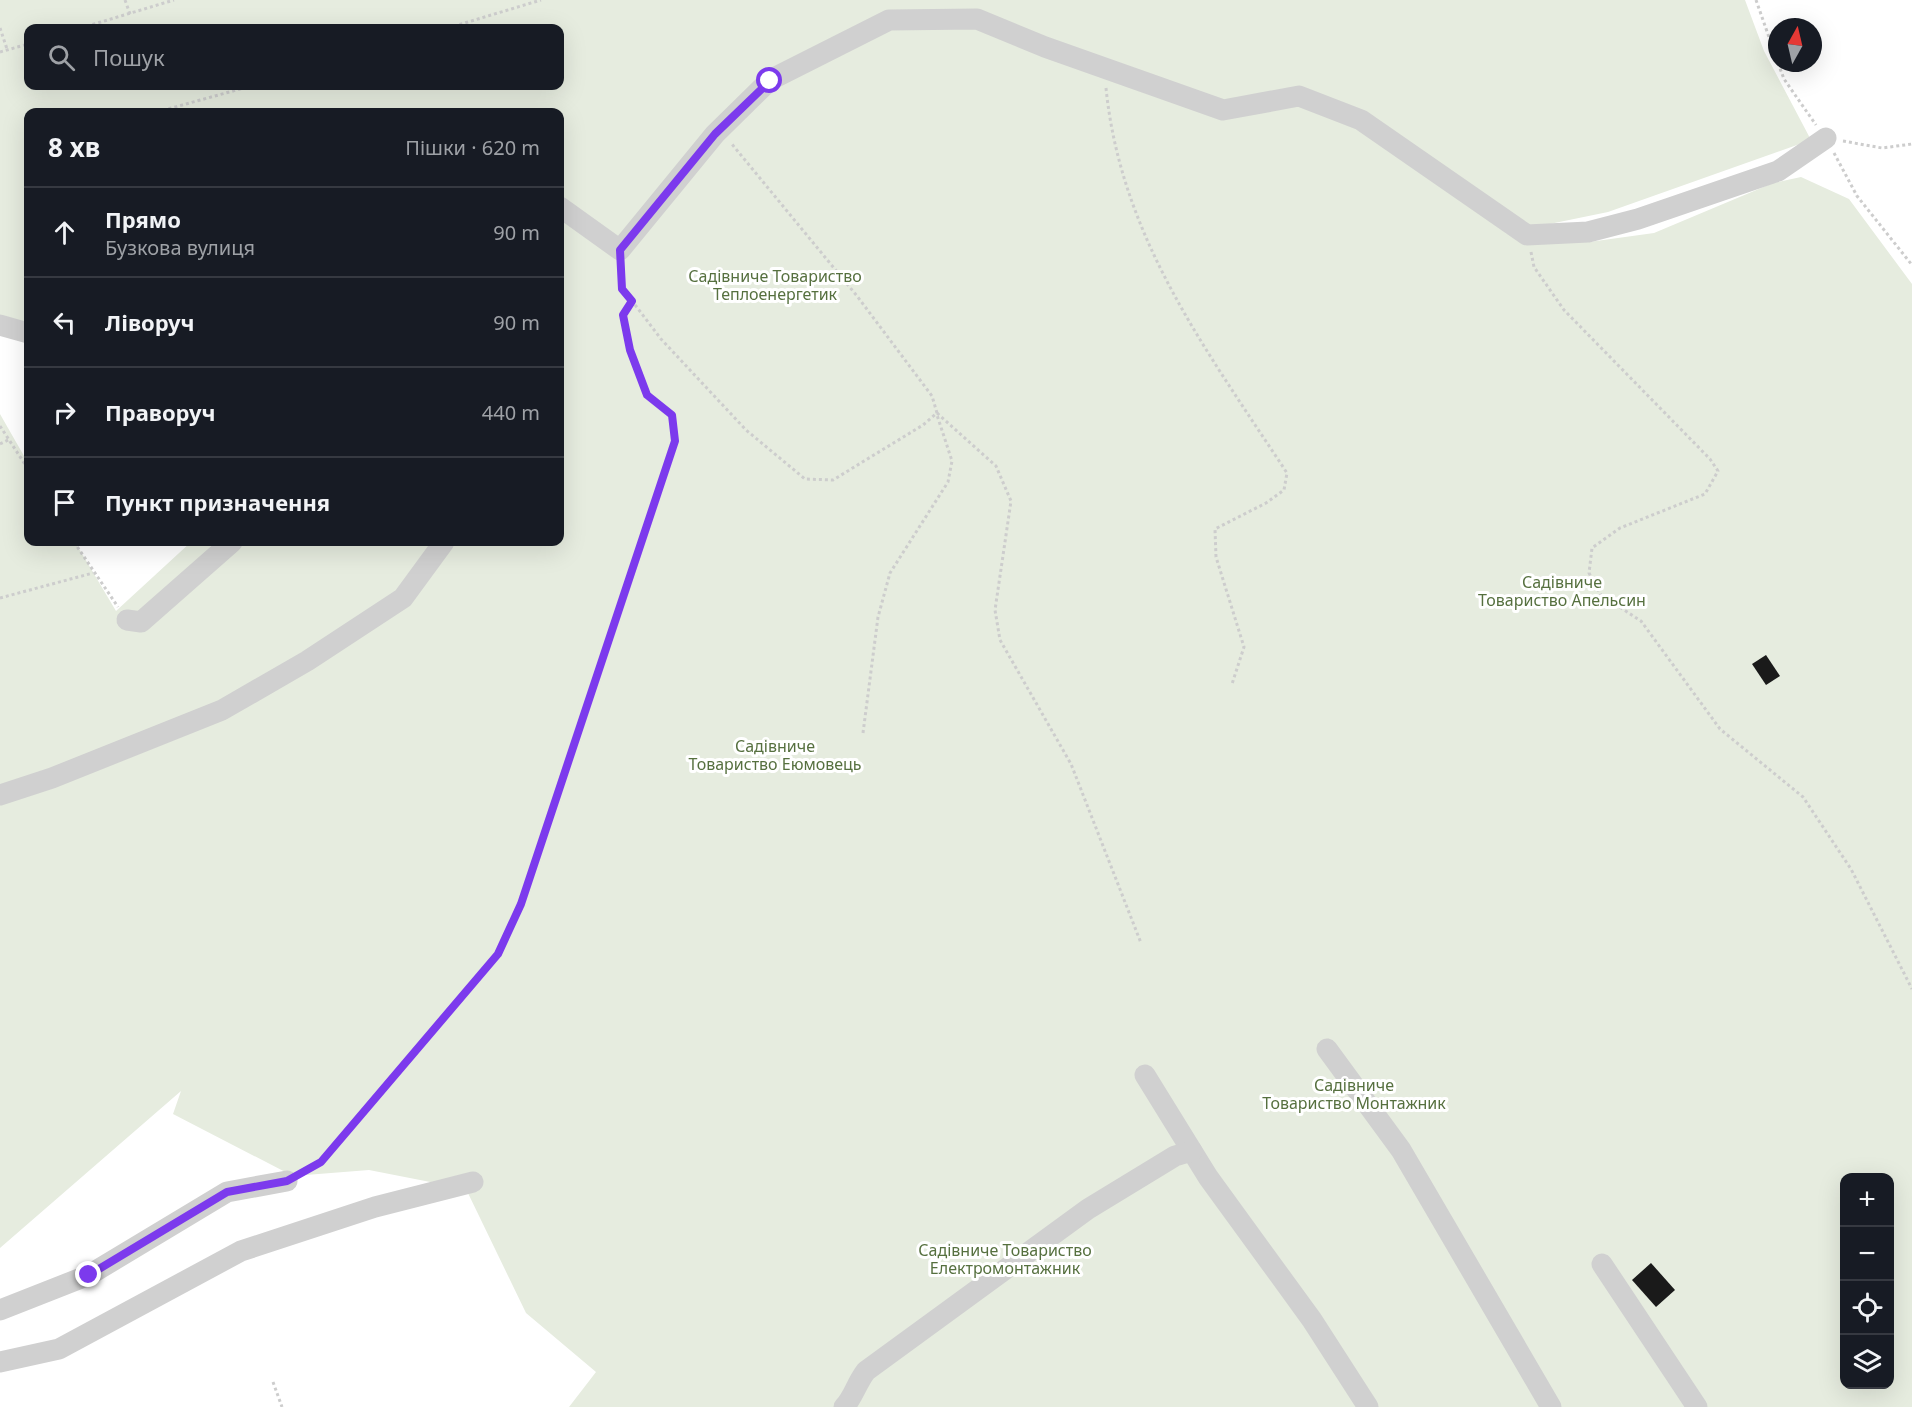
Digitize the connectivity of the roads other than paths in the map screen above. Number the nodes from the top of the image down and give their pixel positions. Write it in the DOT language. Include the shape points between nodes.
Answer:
graph roads {
  1 [pos="1826,138"];
  2 [pos="564,210"];
  3 [pos="0,325"];
  4 [pos="24,332"];
  5 [pos="227,546"];
  6 [pos="441,546"];
  7 [pos="127,620"];
  8 [pos="0,795"];
  9 [pos="1327,1049"];
  10 [pos="1144,1075"];
  11 [pos="1192,1151"];
  12 [pos="287,1181"];
  13 [pos="473,1182"];
  14 [pos="1602,1264"];
  15 [pos="0,1310"];
  16 [pos="0,1362"];
  17 [pos="844,1407"];
  18 [pos="1368,1407"];
  19 [pos="1551,1407"];
  20 [pos="1697,1407"];
  1 -- 2 [label="street" via="1778,171 1638,219 1588,232 1527,235 1361,120 1299,96 1223,110 977,19 889,20 770,81 721,130 620,250"];
  3 -- 4 [label="street"];
  5 -- 7 [label="street" via="141,622"];
  6 -- 8 [label="street" via="403,598 307,661 222,710"];
  9 -- 19 [label="street" via="1401,1150"];
  10 -- 11 [label="street"];
  11 -- 17 [label="street" via="1167,1161 1088,1209 866,1371"];
  11 -- 18 [label="street"];
  12 -- 15 [label="street" via="227,1192 89,1275"];
  13 -- 16 [label="street" via="375,1207 241,1251 59,1349"];
  14 -- 20 [label="street"];
}
